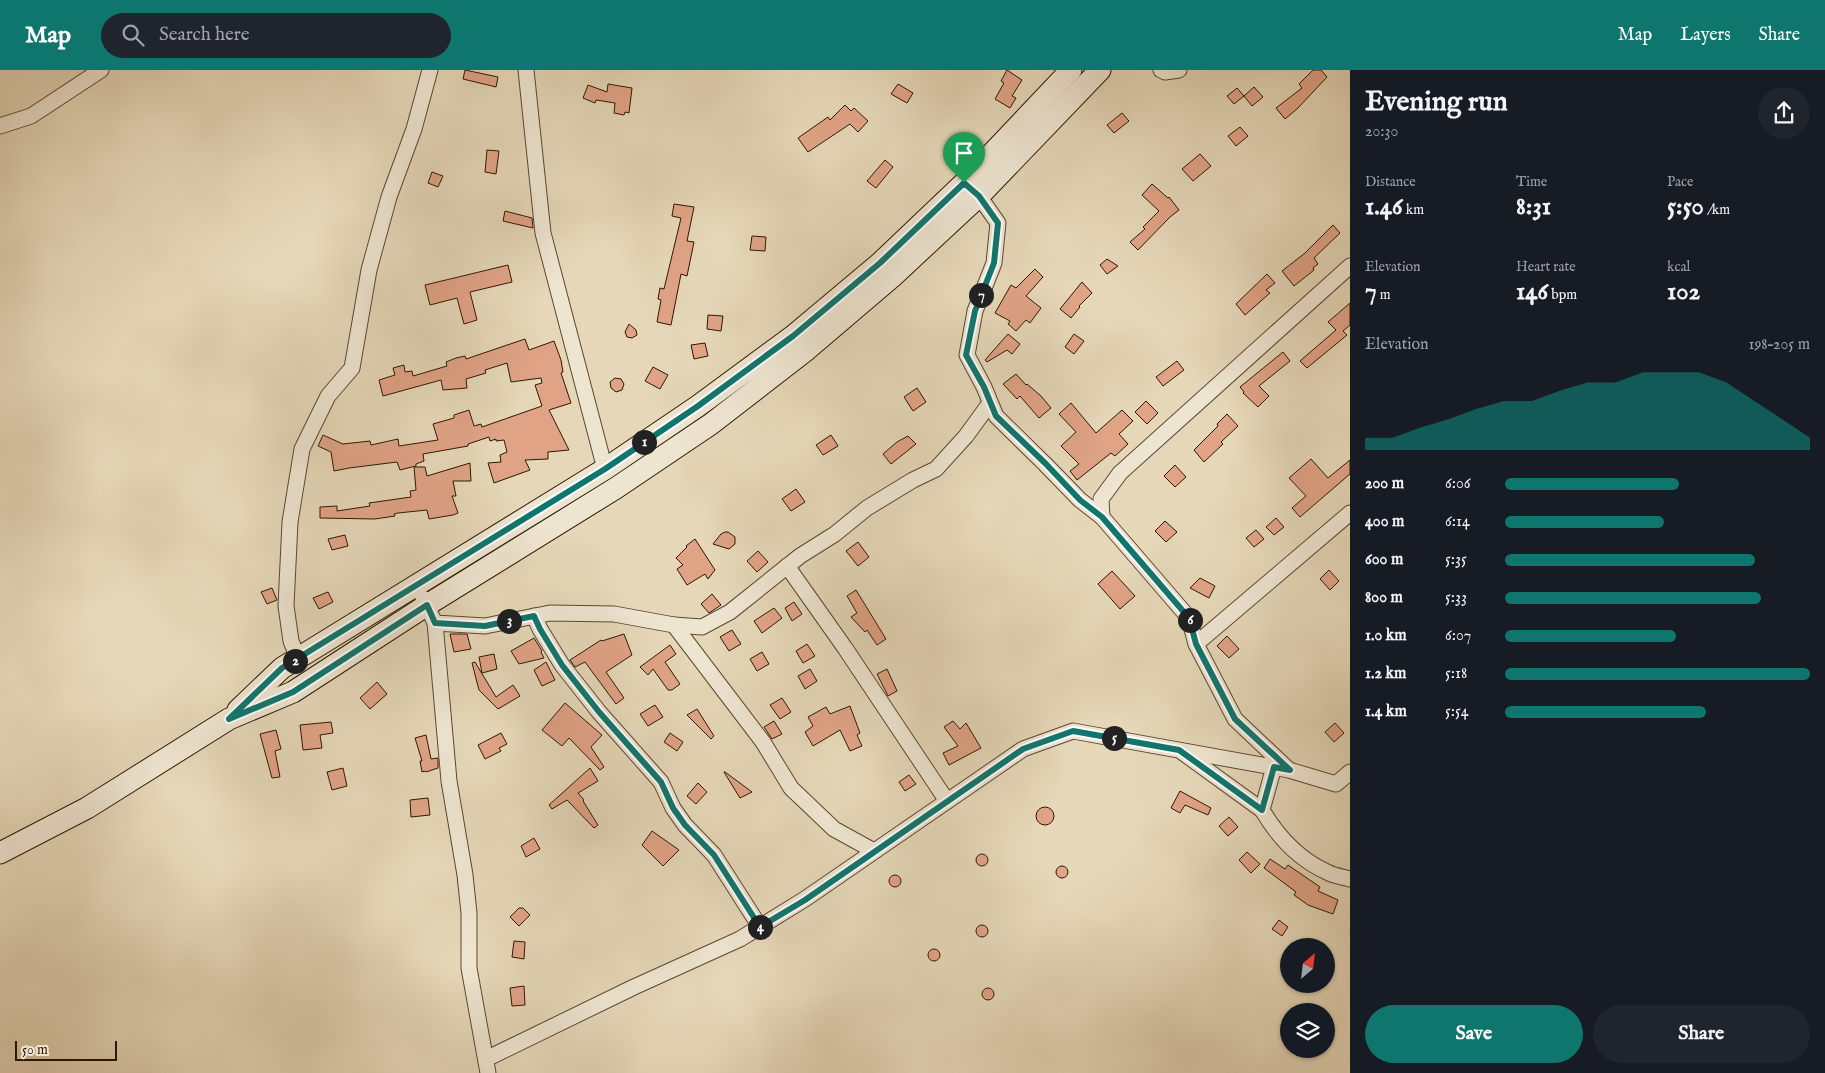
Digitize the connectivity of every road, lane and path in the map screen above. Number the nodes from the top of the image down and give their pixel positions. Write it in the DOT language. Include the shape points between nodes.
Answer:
graph roads {
  1 [pos="101,70"];
  2 [pos="430,70"];
  3 [pos="526,70"];
  4 [pos="1071,70"];
  5 [pos="1100,70"];
  6 [pos="1161,70"];
  7 [pos="1179,70"];
  8 [pos="0,126"];
  9 [pos="971,190"];
  10 [pos="1350,266"];
  11 [pos="990,403"];
  12 [pos="605,469"];
  13 [pos="1350,513"];
  14 [pos="1102,517"];
  15 [pos="787,566"];
  16 [pos="415,586"];
  17 [pos="431,614"];
  18 [pos="534,616"];
  19 [pos="674,625"];
  20 [pos="1196,644"];
  21 [pos="298,658"];
  22 [pos="229,719"];
  23 [pos="1179,750"];
  24 [pos="1274,767"];
  25 [pos="1290,770"];
  26 [pos="1350,772"];
  27 [pos="947,801"];
  28 [pos="1262,810"];
  29 [pos="874,851"];
  30 [pos="0,853"];
  31 [pos="1350,879"];
  32 [pos="760,927"];
  33 [pos="487,1066"];
  1 -- 8 [label="street" via="31,116"];
  2 -- 21 [label="street" via="414,129 388,197 369,270 352,368 328,396 302,449 290,522 286,606 291,641"];
  3 -- 12 [label="street" via="543,233"];
  4 -- 9 [label="main road"];
  5 -- 9 [label="main road"];
  6 -- 7 [label="street"];
  9 -- 11 [label="street" via="998,223 994,263 975,311 966,355"];
  9 -- 12 [label="main road" via="793,336"];
  9 -- 17 [label="main road" via="892,277 804,352 711,424"];
  10 -- 14 [label="street" via="1120,473 1101,499"];
  11 -- 14 [label="street" via="996,416 1080,500"];
  11 -- 15 [label="street" via="936,470 867,508"];
  12 -- 16 [label="main road"];
  13 -- 20 [label="street"];
  14 -- 20 [label="street" via="1189,618"];
  15 -- 19 [label="street" via="730,612 702,627"];
  15 -- 27 [label="street"];
  16 -- 17 [label="street"];
  16 -- 21 [label="main road"];
  17 -- 18 [label="street" via="485,626"];
  17 -- 22 [label="main road" via="293,692"];
  17 -- 33 [label="street" via="449,781 470,913 469,968"];
  18 -- 19 [label="street" via="614,614"];
  18 -- 32 [label="street" via="562,665 661,782 677,814 714,855"];
  19 -- 29 [label="street" via="763,742 791,788 834,829"];
  20 -- 25 [label="street" via="1235,719"];
  21 -- 22 [label="main road" via="282,668"];
  22 -- 30 [label="main road" via="87,808"];
  23 -- 24 [label="street"];
  23 -- 27 [label="street" via="1073,731 1023,749"];
  23 -- 28 [label="street"];
  24 -- 25 [label="street"];
  24 -- 28 [label="street"];
  25 -- 26 [label="street" via="1336,784"];
  27 -- 29 [label="street"];
  28 -- 31 [label="street" via="1293,851 1327,873"];
  29 -- 32 [label="street"];
  32 -- 33 [label="street" via="634,987"];
}
